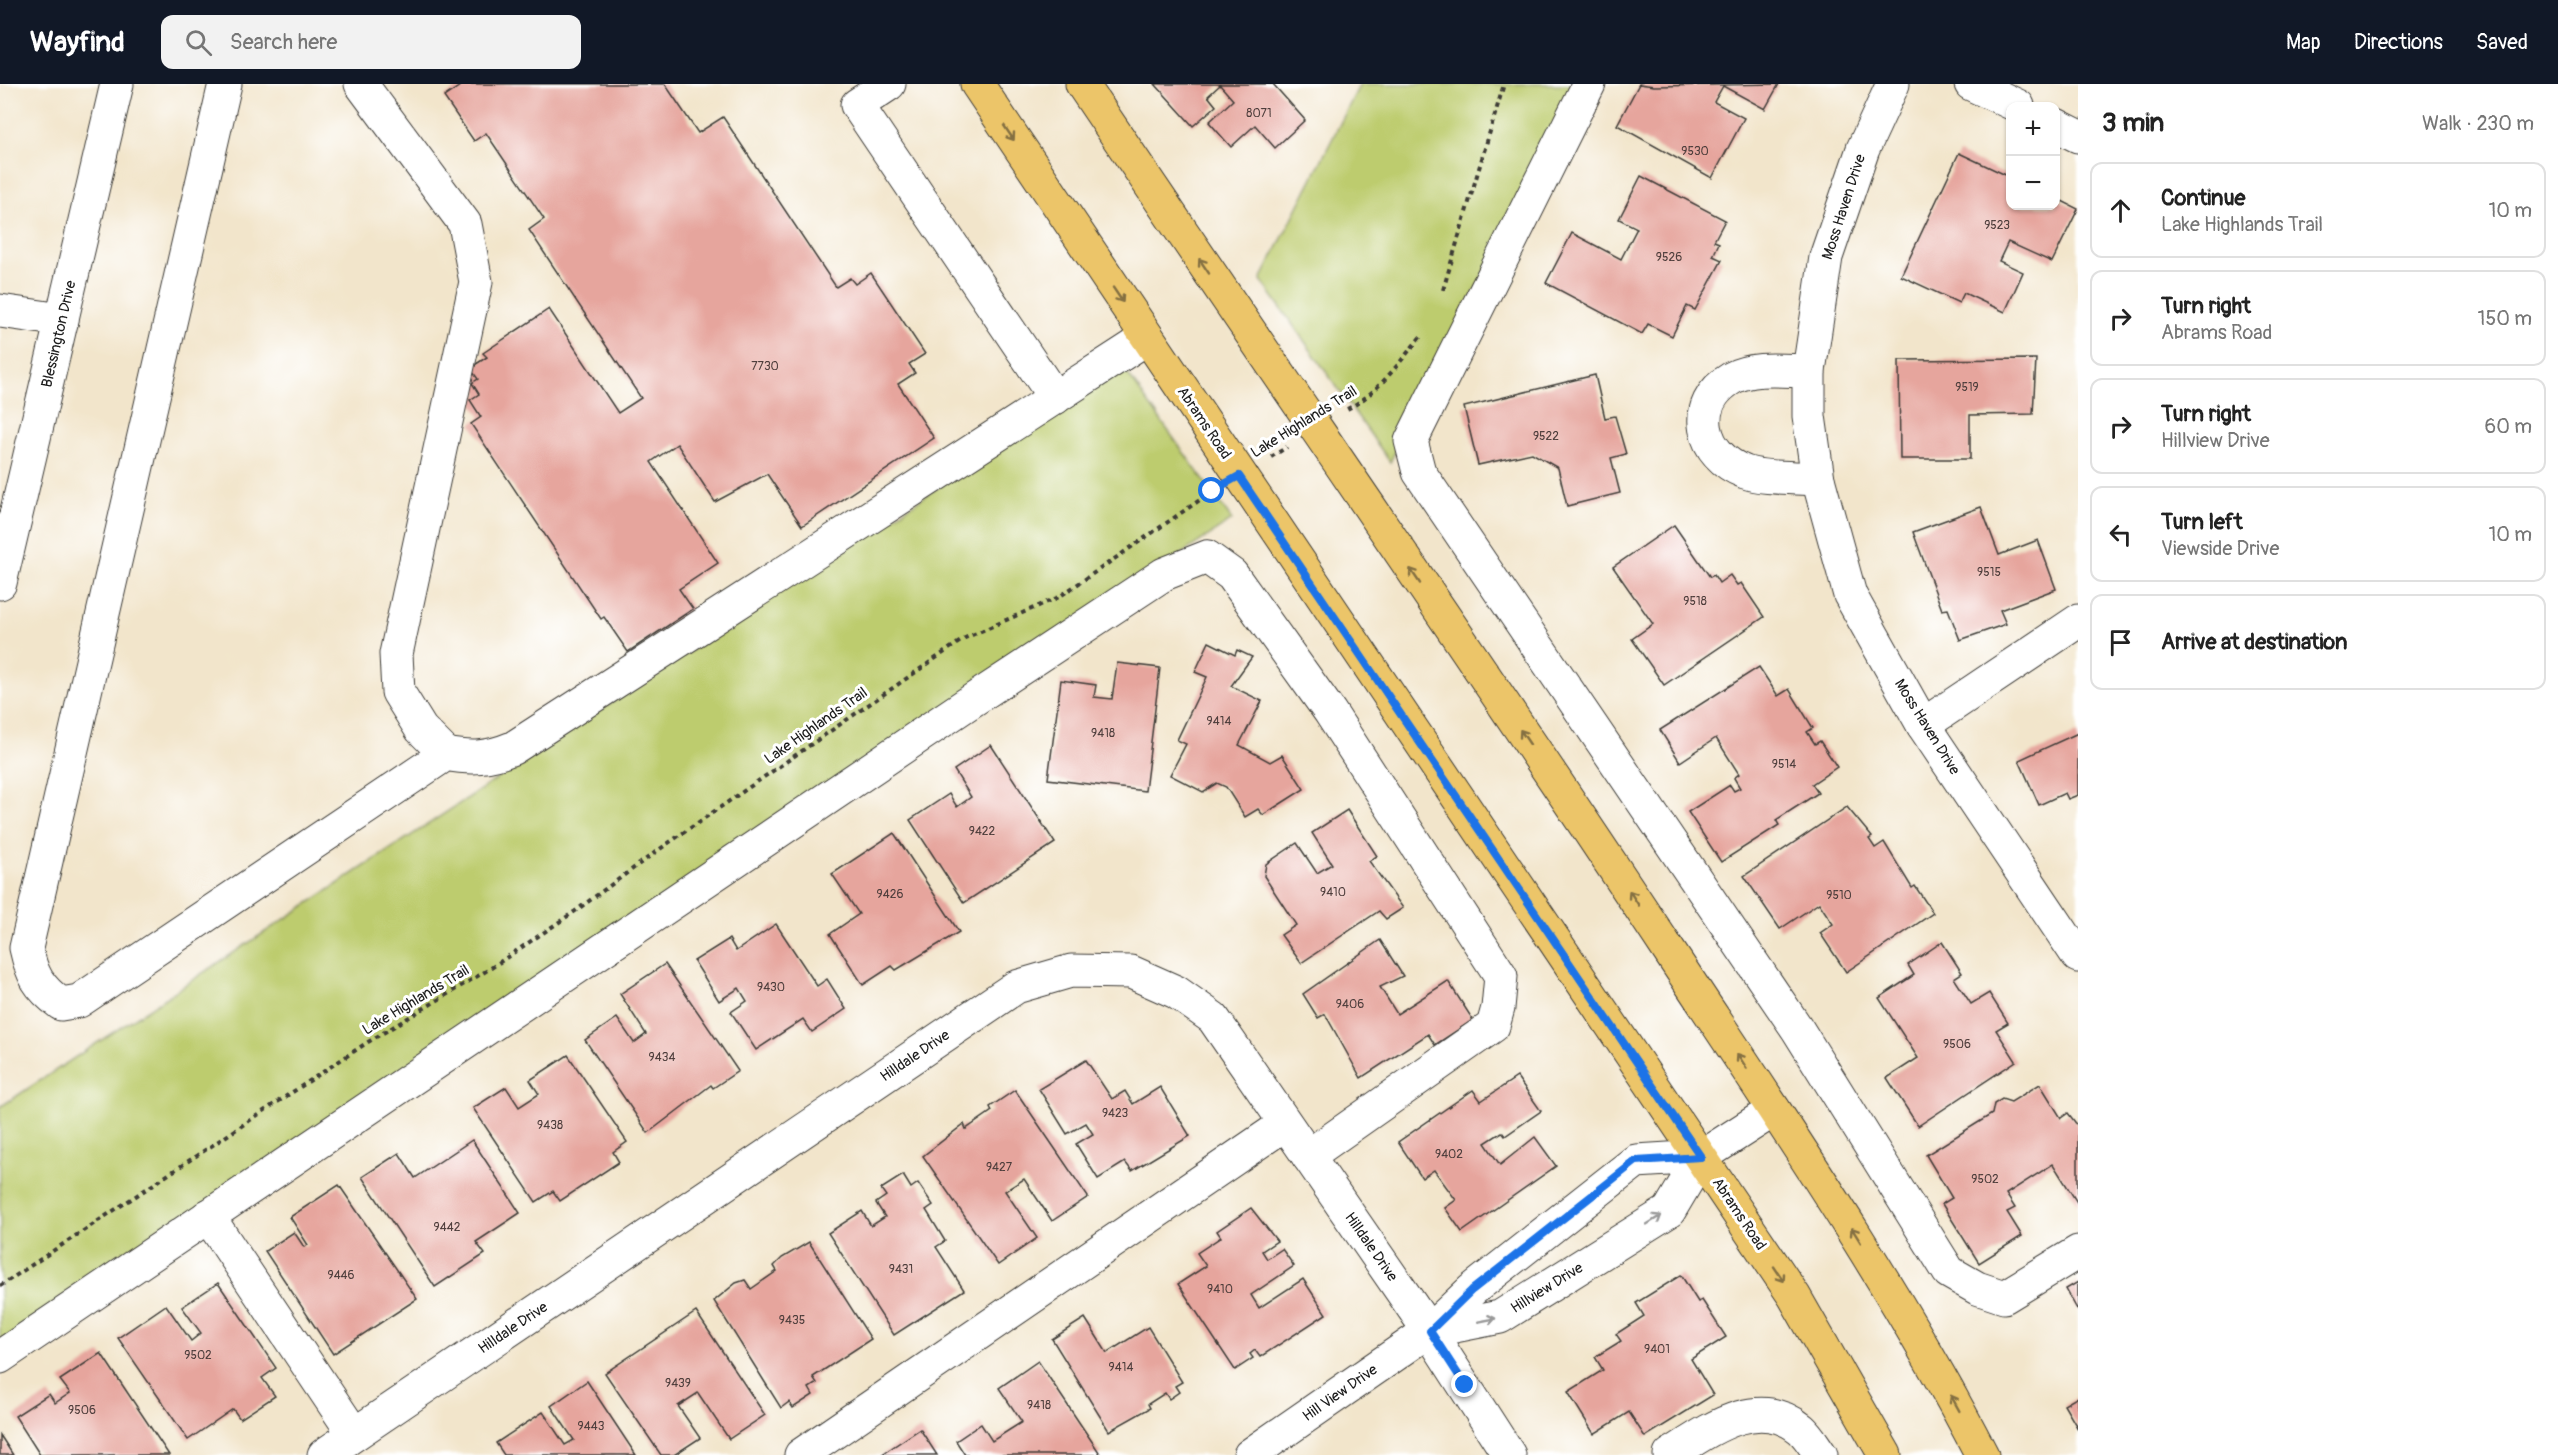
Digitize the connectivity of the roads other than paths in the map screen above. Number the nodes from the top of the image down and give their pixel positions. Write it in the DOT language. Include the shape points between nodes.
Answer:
graph roads {
  1 [pos="117,84"];
  2 [pos="225,84"];
  3 [pos="361,84"];
  4 [pos="889,84"];
  5 [pos="977,84"];
  6 [pos="1083,84"];
  7 [pos="1589,84"];
  8 [pos="1893,84"];
  9 [pos="1971,84"];
  10 [pos="850,94"];
  11 [pos="2009,102"];
  12 [pos="2060,127"];
  13 [pos="2078,136"];
  14 [pos="0,311"];
  15 [pos="62,320"];
  16 [pos="1147,338"];
  17 [pos="1809,371"];
  18 [pos="1055,398"];
  19 [pos="1818,479"];
  20 [pos="0,583"];
  21 [pos="2078,621"];
  22 [pos="1923,725"];
  23 [pos="446,754"];
  24 [pos="2076,948"];
  25 [pos="1774,1110"];
  26 [pos="1285,1124"];
  27 [pos="1308,1156"];
  28 [pos="1701,1157"];
  29 [pos="208,1216"];
  30 [pos="2078,1252"];
  31 [pos="1430,1331"];
  32 [pos="0,1357"];
  33 [pos="354,1434"];
  34 [pos="324,1455"];
  35 [pos="801,1455"];
  36 [pos="1251,1455"];
  37 [pos="1509,1455"];
  38 [pos="1670,1455"];
  39 [pos="1821,1455"];
  40 [pos="1885,1455"];
  41 [pos="1982,1455"];
  1 -- 15 [label="street, Blessington Drive"];
  2 -- 23 [label="street" via="26,948 31,973 46,994 61,1004 79,1001"];
  3 -- 23 [label="street" via="465,224 476,282 396,654 398,692 421,729"];
  4 -- 10 [label="street"];
  5 -- 16 [label="main road, Abrams Road, one-way"];
  25 -- 6 [label="main road, one-way"];
  7 -- 30 [label="street" via="1411,441 1419,472 1798,1030 1949,1272 2004,1298"];
  8 -- 17 [label="street, Moss Haven Drive" via="1863,149 1826,257"];
  9 -- 11 [label="street"];
  10 -- 18 [label="street"];
  12 -- 13 [label="street"];
  14 -- 15 [label="street"];
  15 -- 20 [label="street, Blessington Drive"];
  16 -- 18 [label="street"];
  16 -- 28 [label="main road, Abrams Road"];
  17 -- 19 [label="street, Moss Haven Drive" via="1809,416"];
  17 -- 19 [label="street" via="1757,371 1733,378 1713,395 1704,421 1710,446 1732,466 1747,473"];
  18 -- 23 [label="street" via="513,748 472,759"];
  19 -- 22 [label="street, Moss Haven Drive" via="1850,595"];
  21 -- 22 [label="street"];
  22 -- 24 [label="street, Moss Haven Drive"];
  25 -- 28 [label="street, Hillview Drive"];
  41 -- 25 [label="main road, one-way" via="1887,1284"];
  26 -- 27 [label="street, Hilldale Drive"];
  26 -- 33 [label="street, Hilldale Drive" via="1213,1018 1176,992 1131,972 1071,971 1016,987"];
  26 -- 35 [label="street"];
  27 -- 29 [label="street" via="1493,1026 1501,976 1330,712 1232,575 1207,557 1164,574 1076,632"];
  27 -- 31 [label="street, Hilldale Drive"];
  28 -- 31 [label="street, Hillview Drive" via="1636,1161 1472,1290"];
  31 -- 28 [label="street, Hillview Drive, one-way" via="1500,1317 1669,1211"];
  28 -- 40 [label="main road, Abrams Road, one-way" via="1794,1296"];
  29 -- 32 [label="street"];
  29 -- 33 [label="street"];
  31 -- 36 [label="street, Hill View Drive"];
  31 -- 37 [label="street, Hilldale Drive"];
  33 -- 34 [label="street, Hilldale Drive"];
  38 -- 39 [label="street" via="1719,1425 1749,1414 1779,1418 1801,1429"];
}
